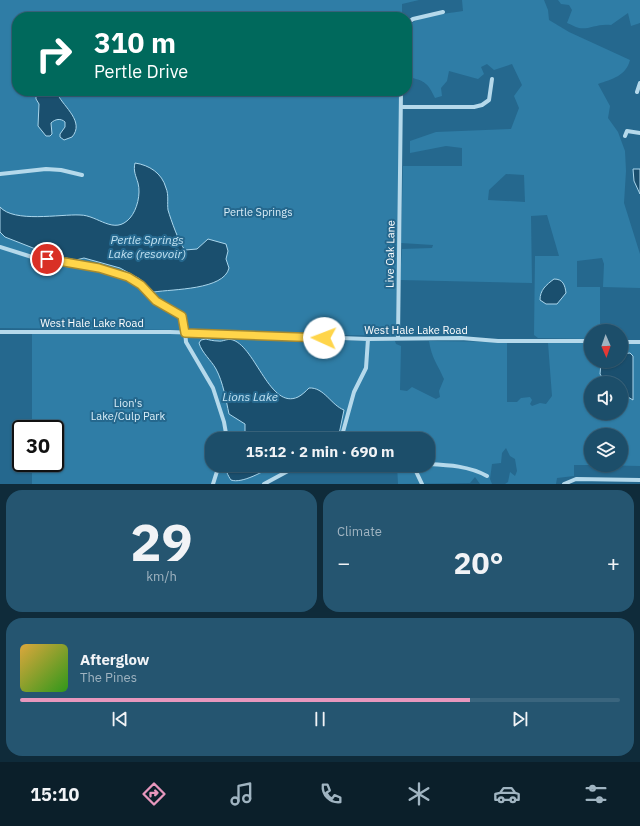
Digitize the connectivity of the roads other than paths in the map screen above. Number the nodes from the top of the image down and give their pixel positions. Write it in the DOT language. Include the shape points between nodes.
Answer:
graph roads {
  1 [pos="443,12"];
  2 [pos="412,20"];
  3 [pos="492,79"];
  4 [pos="640,83"];
  5 [pos="637,92"];
  6 [pos="402,96"];
  7 [pos="401,107"];
  8 [pos="640,133"];
  9 [pos="625,136"];
  10 [pos="0,174"];
  11 [pos="82,175"];
  12 [pos="0,247"];
  13 [pos="0,332"];
  14 [pos="185,333"];
  15 [pos="398,338"];
  16 [pos="368,339"];
  17 [pos="584,341"];
  18 [pos="628,342"];
  19 [pos="640,342"];
  20 [pos="226,432"];
  21 [pos="344,432"];
  22 [pos="435,465"];
  23 [pos="217,472"];
  24 [pos="286,472"];
  25 [pos="416,472"];
  26 [pos="487,476"];
  27 [pos="640,480"];
  28 [pos="213,484"];
  29 [pos="264,484"];
  30 [pos="422,484"];
  31 [pos="564,484"];
  1 -- 2 [label="street"];
  3 -- 7 [label="street" via="488,100 482,105"];
  4 -- 5 [label="street"];
  6 -- 7 [label="street, Live Oak Lane"];
  7 -- 15 [label="street, Live Oak Lane"];
  8 -- 9 [label="street" via="627,131"];
  10 -- 11 [label="street" via="46,169"];
  12 -- 14 [label="street" via="32,257 99,268 128,277 141,285 156,301 182,316"];
  13 -- 14 [label="street, West Hale Lake Road"];
  14 -- 16 [label="street, West Hale Lake Road"];
  14 -- 20 [label="street" via="186,342 213,388"];
  15 -- 16 [label="street, West Hale Lake Road"];
  15 -- 17 [label="street, West Hale Lake Road"];
  16 -- 21 [label="street" via="366,368 354,392"];
  18 -- 19 [label="street"];
  22 -- 26 [label="street" via="475,470"];
  23 -- 28 [label="street"];
  24 -- 29 [label="street"];
  25 -- 30 [label="street"];
  27 -- 31 [label="street" via="576,479"];
}
